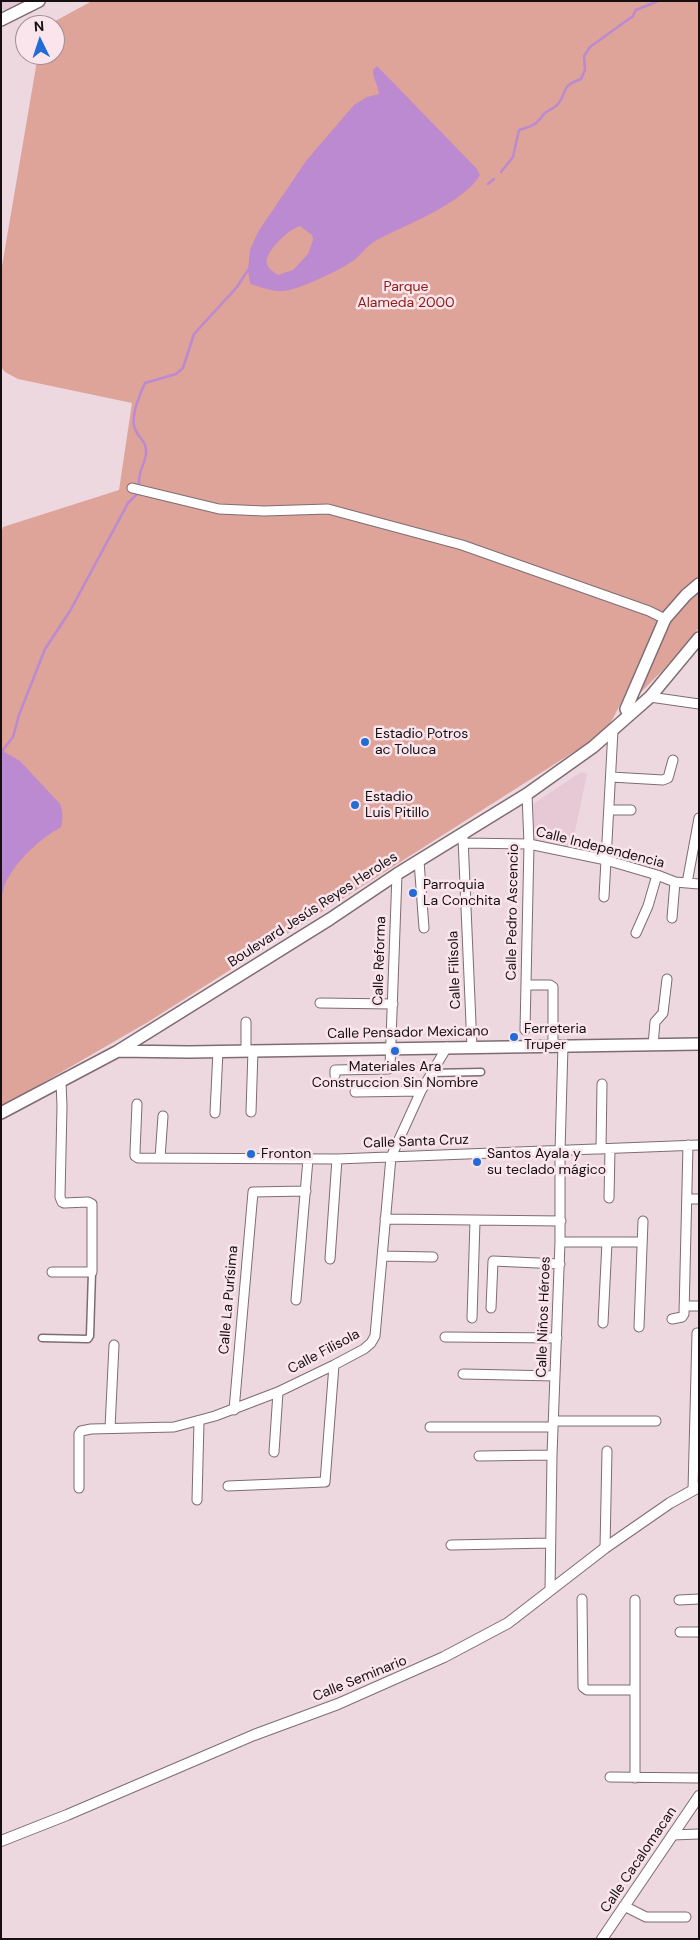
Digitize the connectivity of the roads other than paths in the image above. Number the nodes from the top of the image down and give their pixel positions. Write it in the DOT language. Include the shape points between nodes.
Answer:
graph roads {
  1 [pos="39,1"];
  2 [pos="1,20"];
  3 [pos="132,488"];
  4 [pos="699,584"];
  5 [pos="665,619"];
  6 [pos="699,638"];
  7 [pos="650,697"];
  8 [pos="699,704"];
  9 [pos="628,715"];
  10 [pos="613,730"];
  11 [pos="673,760"];
  12 [pos="611,777"];
  13 [pos="527,794"];
  14 [pos="609,810"];
  15 [pos="631,810"];
  16 [pos="699,818"];
  17 [pos="463,838"];
  18 [pos="529,844"];
  19 [pos="606,860"];
  20 [pos="419,861"];
  21 [pos="397,874"];
  22 [pos="657,874"];
  23 [pos="675,882"];
  24 [pos="687,883"];
  25 [pos="699,884"];
  26 [pos="604,897"];
  27 [pos="672,918"];
  28 [pos="424,928"];
  29 [pos="636,933"];
  30 [pos="666,979"];
  31 [pos="526,985"];
  32 [pos="320,1003"];
  33 [pos="393,1004"];
  34 [pos="246,1022"];
  35 [pos="525,1030"];
  36 [pos="699,1044"];
  37 [pos="653,1045"];
  38 [pos="558,1046"];
  39 [pos="447,1047"];
  40 [pos="472,1047"];
  41 [pos="390,1048"];
  42 [pos="250,1050"];
  43 [pos="118,1051"];
  44 [pos="218,1051"];
  45 [pos="335,1072"];
  46 [pos="481,1072"];
  47 [pos="432,1073"];
  48 [pos="61,1082"];
  49 [pos="602,1084"];
  50 [pos="421,1091"];
  51 [pos="356,1092"];
  52 [pos="137,1104"];
  53 [pos="251,1112"];
  54 [pos="1,1113"];
  55 [pos="215,1113"];
  56 [pos="163,1116"];
  57 [pos="699,1145"];
  58 [pos="688,1146"];
  59 [pos="605,1149"];
  60 [pos="560,1151"];
  61 [pos="391,1157"];
  62 [pos="160,1158"];
  63 [pos="308,1159"];
  64 [pos="338,1159"];
  65 [pos="306,1191"];
  66 [pos="609,1198"];
  67 [pos="686,1199"];
  68 [pos="699,1199"];
  69 [pos="385,1219"];
  70 [pos="475,1221"];
  71 [pos="560,1221"];
  72 [pos="643,1221"];
  73 [pos="560,1242"];
  74 [pos="607,1242"];
  75 [pos="642,1242"];
  76 [pos="382,1256"];
  77 [pos="433,1257"];
  78 [pos="330,1259"];
  79 [pos="560,1264"];
  80 [pos="52,1272"];
  81 [pos="92,1272"];
  82 [pos="296,1300"];
  83 [pos="684,1306"];
  84 [pos="699,1306"];
  85 [pos="491,1308"];
  86 [pos="472,1318"];
  87 [pos="672,1319"];
  88 [pos="602,1323"];
  89 [pos="639,1327"];
  90 [pos="697,1333"];
  91 [pos="445,1337"];
  92 [pos="42,1338"];
  93 [pos="557,1338"];
  94 [pos="114,1345"];
  95 [pos="334,1365"];
  96 [pos="463,1374"];
  97 [pos="555,1376"];
  98 [pos="278,1392"];
  99 [pos="234,1410"];
  100 [pos="656,1421"];
  101 [pos="199,1422"];
  102 [pos="554,1424"];
  103 [pos="430,1427"];
  104 [pos="110,1428"];
  105 [pos="607,1451"];
  106 [pos="274,1452"];
  107 [pos="552,1455"];
  108 [pos="479,1456"];
  109 [pos="228,1486"];
  110 [pos="79,1488"];
  111 [pos="696,1488"];
  112 [pos="197,1500"];
  113 [pos="451,1544"];
  114 [pos="550,1544"];
  115 [pos="605,1548"];
  116 [pos="550,1590"];
  117 [pos="582,1599"];
  118 [pos="699,1599"];
  119 [pos="635,1600"];
  120 [pos="679,1600"];
  121 [pos="680,1632"];
  122 [pos="699,1632"];
  123 [pos="634,1690"];
  124 [pos="610,1777"];
  125 [pos="635,1778"];
  126 [pos="699,1778"];
  127 [pos="699,1796"];
  128 [pos="699,1834"];
  129 [pos="672,1836"];
  130 [pos="1,1841"];
  131 [pos="624,1906"];
  132 [pos="686,1917"];
  133 [pos="602,1939"];
  1 -- 2 [label="main road"];
  3 -- 5 [label="street" via="219,509 328,509 462,545"];
  4 -- 5 [label="main road"];
  5 -- 9 [label="main road" via="626,710"];
  6 -- 7 [label="main road, Boulevard Jesús Reyes Heroles"];
  7 -- 8 [label="street"];
  7 -- 9 [label="main road, Boulevard Jesús Reyes Heroles"];
  9 -- 10 [label="main road, Boulevard Jesús Reyes Heroles"];
  10 -- 12 [label="street"];
  10 -- 13 [label="main road, Boulevard Jesús Reyes Heroles"];
  11 -- 12 [label="street" via="666,779"];
  12 -- 14 [label="street"];
  13 -- 17 [label="main road, Boulevard Jesús Reyes Heroles"];
  13 -- 18 [label="street, Calle Pedro Ascencio"];
  14 -- 15 [label="street"];
  14 -- 19 [label="street"];
  16 -- 24 [label="street"];
  17 -- 18 [label="street, Calle Independencia"];
  17 -- 20 [label="main road, Boulevard Jesús Reyes Heroles"];
  17 -- 40 [label="street, Calle Filísola"];
  18 -- 19 [label="street, Calle Independencia"];
  18 -- 31 [label="street, Calle Pedro Ascencio"];
  19 -- 22 [label="street, Calle Independencia"];
  19 -- 26 [label="street"];
  20 -- 21 [label="main road, Boulevard Jesús Reyes Heroles"];
  20 -- 28 [label="street"];
  21 -- 33 [label="street, Calle Reforma"];
  21 -- 43 [label="main road, Boulevard Jesús Reyes Heroles"];
  22 -- 23 [label="street, Calle Independencia"];
  22 -- 29 [label="street"];
  23 -- 24 [label="street, Calle Independencia"];
  23 -- 27 [label="street"];
  24 -- 25 [label="street, Calle Independencia"];
  30 -- 37 [label="street" via="663,1013 655,1022"];
  31 -- 35 [label="street, Calle Pedro Ascencio"];
  31 -- 38 [label="street, Calle Niños Héroes" via="553,987"];
  32 -- 33 [label="street"];
  33 -- 41 [label="street, Calle Reforma"];
  34 -- 42 [label="street"];
  36 -- 37 [label="main road, Calle Pensador Mexicano"];
  37 -- 38 [label="main road, Calle Pensador Mexicano"];
  38 -- 40 [label="main road, Calle Pensador Mexicano"];
  38 -- 60 [label="street, Calle Niños Héroes"];
  39 -- 40 [label="main road, Calle Pensador Mexicano"];
  39 -- 41 [label="main road, Calle Pensador Mexicano"];
  39 -- 47 [label="street, Calle Filisola"];
  41 -- 42 [label="main road, Calle Pensador Mexicano"];
  41 -- 45 [label="street, Calle Reforma" via="388,1069"];
  42 -- 44 [label="main road, Calle Pensador Mexicano"];
  42 -- 53 [label="street"];
  43 -- 44 [label="main road, Calle Pensador Mexicano"];
  43 -- 48 [label="main road, Boulevard Jesús Reyes Heroles"];
  44 -- 55 [label="street"];
  46 -- 47 [label="street"];
  47 -- 50 [label="street, Calle Filisola"];
  48 -- 54 [label="main road, Boulevard Jesús Reyes Heroles"];
  48 -- 81 [label="street" via="60,1197 64,1203 92,1204"];
  49 -- 59 [label="street"];
  50 -- 51 [label="street"];
  50 -- 61 [label="street, Calle Filisola"];
  52 -- 62 [label="street, Calle Santa Cruz" via="135,1156"];
  56 -- 62 [label="street"];
  57 -- 58 [label="street, Calle Santa Cruz"];
  58 -- 59 [label="street, Calle Santa Cruz"];
  58 -- 67 [label="street"];
  59 -- 60 [label="street, Calle Santa Cruz"];
  59 -- 66 [label="street"];
  60 -- 61 [label="street, Calle Santa Cruz"];
  60 -- 71 [label="street, Calle Niños Héroes"];
  61 -- 64 [label="street, Calle Santa Cruz"];
  61 -- 69 [label="street, Calle Filisola"];
  62 -- 63 [label="street, Calle Santa Cruz"];
  63 -- 64 [label="street, Calle Santa Cruz"];
  63 -- 65 [label="street"];
  64 -- 78 [label="street"];
  65 -- 82 [label="street"];
  65 -- 99 [label="street, Calle La Purísima" via="253,1192"];
  67 -- 68 [label="street"];
  67 -- 83 [label="street"];
  69 -- 70 [label="street"];
  69 -- 76 [label="street, Calle Filisola"];
  70 -- 71 [label="street"];
  70 -- 86 [label="street"];
  71 -- 73 [label="street, Calle Niños Héroes"];
  72 -- 75 [label="street"];
  73 -- 74 [label="street"];
  73 -- 79 [label="street, Calle Niños Héroes"];
  74 -- 75 [label="street"];
  74 -- 88 [label="street"];
  75 -- 89 [label="street"];
  76 -- 77 [label="street"];
  76 -- 95 [label="street, Calle Filisola" via="374,1340"];
  79 -- 85 [label="street" via="493,1261"];
  79 -- 93 [label="street, Calle Niños Héroes"];
  80 -- 81 [label="street"];
  81 -- 92 [label="street" via="88,1339"];
  83 -- 84 [label="street"];
  83 -- 87 [label="street" via="683,1317"];
  90 -- 111 [label="street"];
  91 -- 93 [label="street"];
  93 -- 97 [label="street, Calle Niños Héroes"];
  94 -- 104 [label="street"];
  95 -- 98 [label="street, Calle Filisola"];
  95 -- 109 [label="street" via="325,1482"];
  96 -- 97 [label="street"];
  97 -- 102 [label="street, Calle Niños Héroes"];
  98 -- 99 [label="street, Calle Filisola"];
  98 -- 106 [label="street"];
  99 -- 101 [label="street, Calle Filisola"];
  100 -- 102 [label="street"];
  101 -- 104 [label="street, Calle Filisola" via="174,1427"];
  101 -- 112 [label="street"];
  102 -- 103 [label="street"];
  102 -- 107 [label="street, Calle Niños Héroes"];
  104 -- 110 [label="street, Calle Filisola" via="81,1431 79,1434"];
  105 -- 115 [label="street"];
  107 -- 108 [label="street"];
  107 -- 114 [label="street, Calle Niños Héroes"];
  111 -- 115 [label="street, Calle Seminario"];
  113 -- 114 [label="street"];
  114 -- 116 [label="street, Calle Niños Héroes"];
  115 -- 116 [label="street, Calle Seminario"];
  116 -- 130 [label="street, Calle Seminario" via="508,1623 414,1672"];
  117 -- 123 [label="street" via="583,1687 587,1690"];
  118 -- 120 [label="street"];
  119 -- 123 [label="street"];
  121 -- 122 [label="street"];
  123 -- 125 [label="street"];
  124 -- 125 [label="street"];
  125 -- 126 [label="street"];
  127 -- 129 [label="street, Calle Cacalomacan"];
  128 -- 129 [label="street"];
  129 -- 131 [label="street, Calle Cacalomacan"];
  131 -- 132 [label="street" via="646,1917"];
  131 -- 133 [label="street, Calle Cacalomacan"];
}
